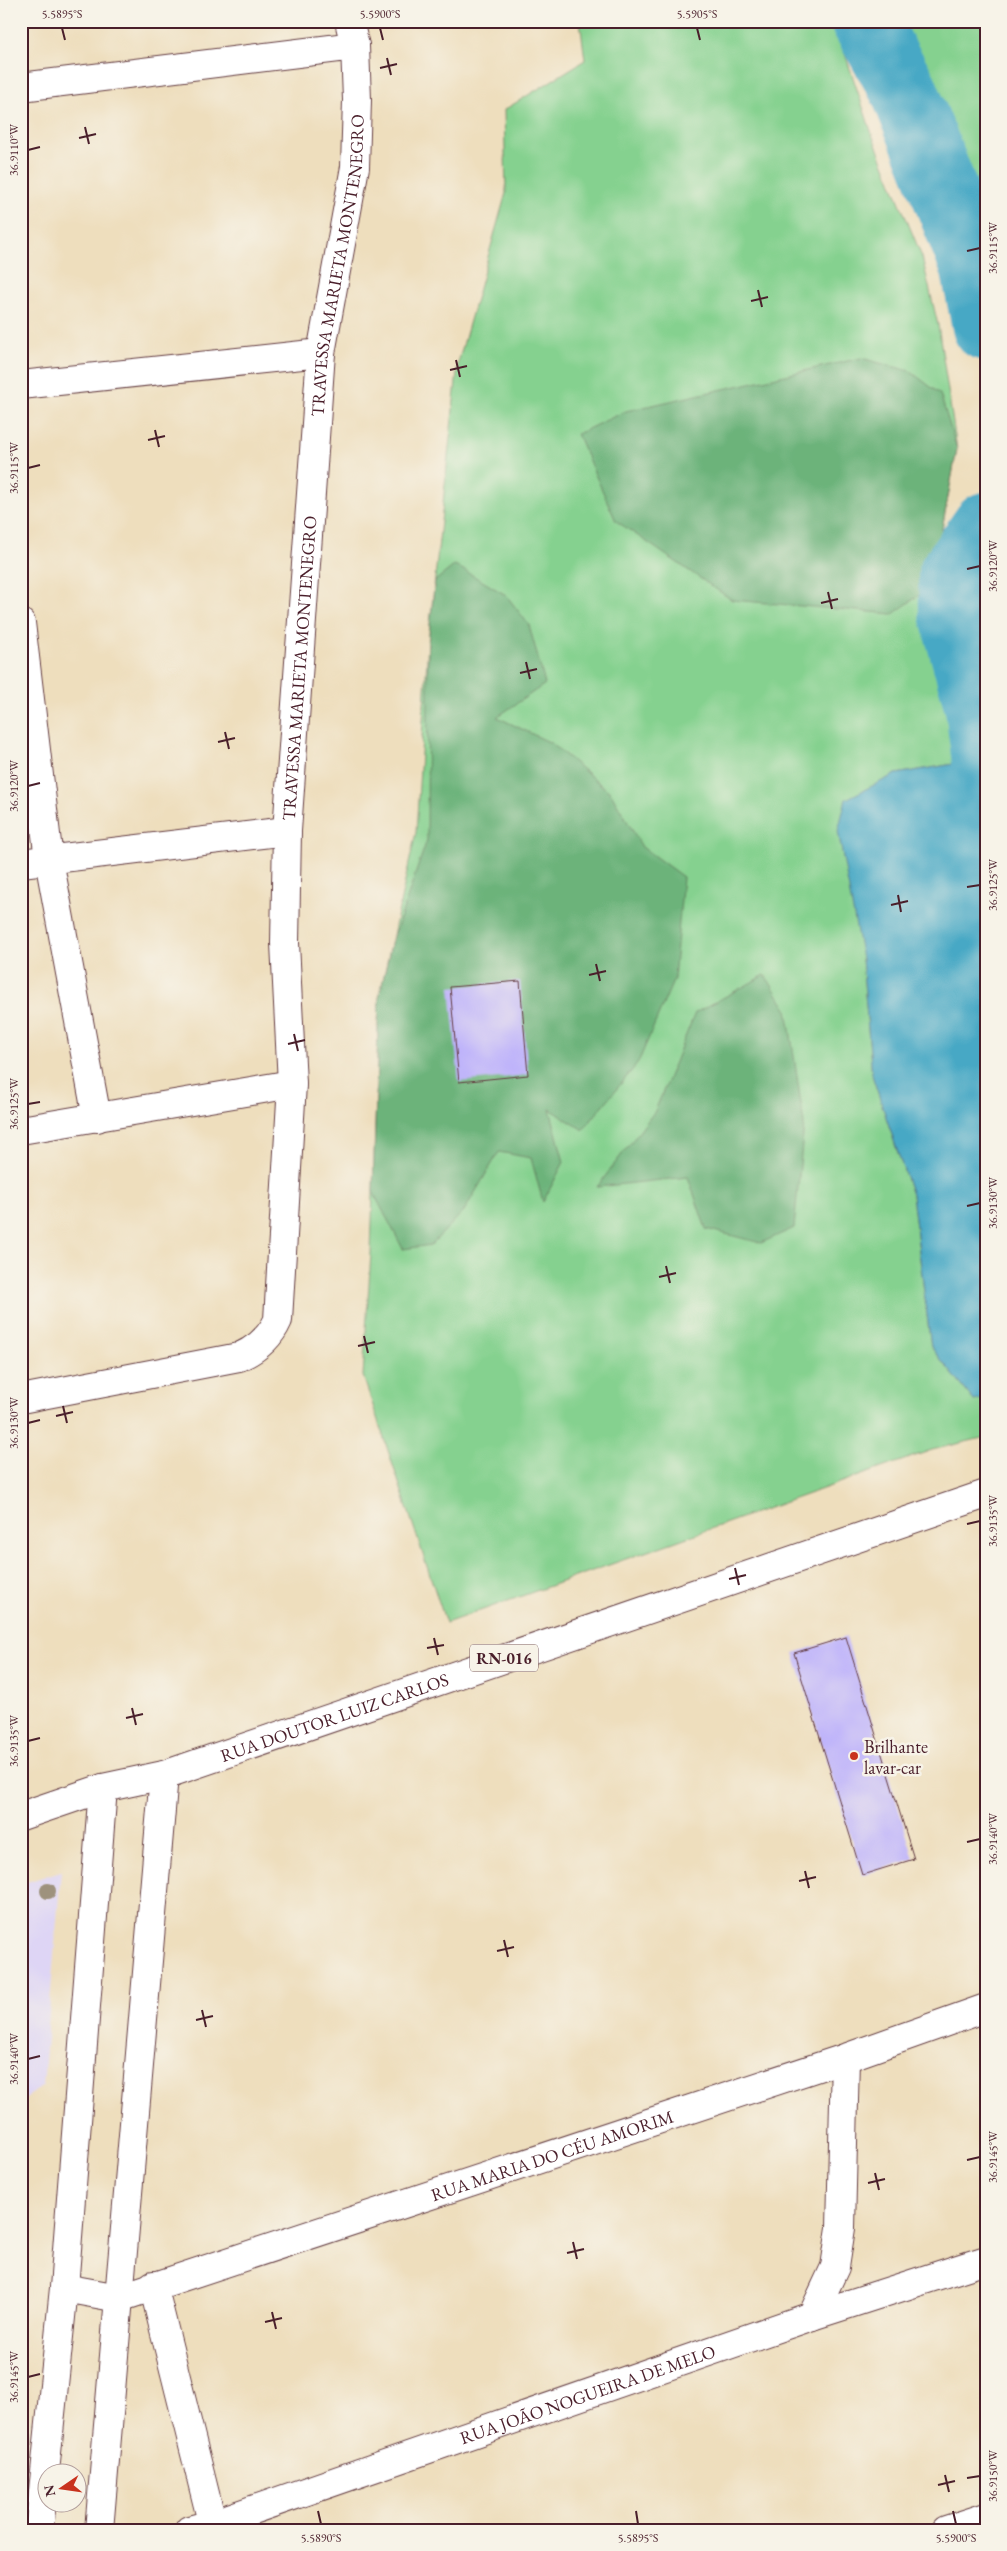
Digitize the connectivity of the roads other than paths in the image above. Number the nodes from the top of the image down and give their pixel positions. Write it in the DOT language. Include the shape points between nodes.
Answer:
graph roads {
  1 [pos="352,34"];
  2 [pos="21,88"];
  3 [pos="321,353"];
  4 [pos="21,385"];
  5 [pos="21,623"];
  6 [pos="287,831"];
  7 [pos="49,860"];
  8 [pos="21,863"];
  9 [pos="292,1084"];
  10 [pos="96,1118"];
  11 [pos="21,1130"];
  12 [pos="21,1399"];
  13 [pos="986,1494"];
  14 [pos="164,1775"];
  15 [pos="103,1788"];
  16 [pos="21,1816"];
  17 [pos="986,2008"];
  18 [pos="845,2058"];
  19 [pos="986,2260"];
  20 [pos="152,2285"];
  21 [pos="64,2288"];
  22 [pos="119,2298"];
  23 [pos="812,2316"];
  24 [pos="986,2516"];
  25 [pos="205,2528"];
  26 [pos="40,2530"];
  27 [pos="99,2530"];
  28 [pos="946,2530"];
  1 -- 2 [label="street"];
  1 -- 3 [label="street, TRAVESSA MARIETA MONTENEGRO" via="357,100 355,167"];
  3 -- 4 [label="street"];
  3 -- 6 [label="street, TRAVESSA MARIETA MONTENEGRO"];
  5 -- 7 [label="street"];
  6 -- 7 [label="street"];
  6 -- 9 [label="street, TRAVESSA MARIETA MONTENEGRO" via="285,942"];
  7 -- 8 [label="street"];
  7 -- 10 [label="street"];
  9 -- 10 [label="street"];
  9 -- 12 [label="street, TRAVESSA MARIETA MONTENEGRO" via="278,1320 272,1334 239,1357"];
  10 -- 11 [label="street"];
  13 -- 14 [label="street, RUA DOUTOR LUIZ CARLOS / RN-016"];
  14 -- 15 [label="street, RUA DOUTOR LUIZ CARLOS / RN-016"];
  14 -- 22 [label="street"];
  15 -- 16 [label="street, RUA DOUTOR LUIZ CARLOS / RN-016"];
  15 -- 21 [label="street"];
  17 -- 18 [label="street, RUA MARIA DO CÉU AMORIM"];
  18 -- 20 [label="street, RUA MARIA DO CÉU AMORIM"];
  18 -- 23 [label="street" via="841,2228 835,2267"];
  19 -- 23 [label="street, RUA JOÃO NOGUEIRA DE MELO"];
  20 -- 22 [label="street, RUA MARIA DO CÉU AMORIM"];
  20 -- 25 [label="street"];
  21 -- 22 [label="street"];
  21 -- 26 [label="street"];
  22 -- 27 [label="street"];
  23 -- 25 [label="street, RUA JOÃO NOGUEIRA DE MELO"];
  24 -- 28 [label="street"];
}
